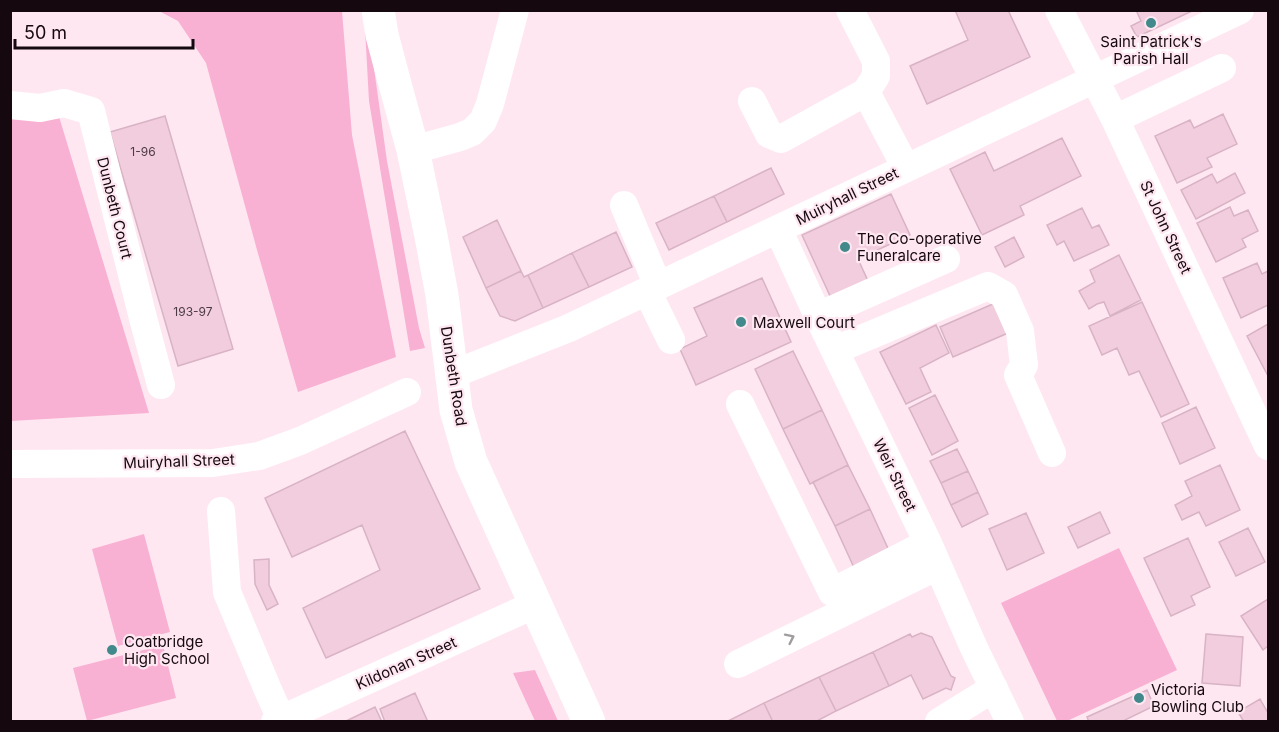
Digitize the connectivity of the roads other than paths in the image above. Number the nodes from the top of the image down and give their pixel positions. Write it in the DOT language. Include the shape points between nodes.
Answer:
graph roads {
  1 [pos="378,10"];
  2 [pos="515,10"];
  3 [pos="849,10"];
  4 [pos="1059,10"];
  5 [pos="1240,10"];
  6 [pos="1222,68"];
  7 [pos="1096,80"];
  8 [pos="866,92"];
  9 [pos="752,101"];
  10 [pos="10,105"];
  11 [pos="1115,118"];
  12 [pos="413,150"];
  13 [pos="906,168"];
  14 [pos="624,205"];
  15 [pos="778,229"];
  16 [pos="946,259"];
  17 [pos="652,288"];
  18 [pos="818,315"];
  19 [pos="671,340"];
  20 [pos="835,350"];
  21 [pos="451,375"];
  22 [pos="161,384"];
  23 [pos="407,392"];
  24 [pos="740,404"];
  25 [pos="1269,446"];
  26 [pos="1052,453"];
  27 [pos="10,464"];
  28 [pos="221,511"];
  29 [pos="933,554"];
  30 [pos="536,604"];
  31 [pos="738,664"];
  32 [pos="994,688"];
  33 [pos="278,720"];
  34 [pos="589,722"];
  35 [pos="939,722"];
  36 [pos="1011,722"];
  1 -- 12 [label="main road, Dunbeth Road"];
  2 -- 12 [label="street" via="483,121 460,137"];
  3 -- 8 [label="street" via="876,61 876,76"];
  4 -- 7 [label="street, St John Street"];
  5 -- 7 [label="street, Muiryhall Street"];
  6 -- 11 [label="street"];
  7 -- 11 [label="street, St John Street"];
  7 -- 13 [label="street, Muiryhall Street"];
  8 -- 9 [label="street" via="781,139 769,134"];
  8 -- 13 [label="street"];
  10 -- 22 [label="street, Dunbeth Court" via="40,108 64,103 91,111"];
  11 -- 25 [label="street, St John Street"];
  12 -- 21 [label="main road, Dunbeth Road" via="442,295"];
  13 -- 15 [label="street, Muiryhall Street"];
  14 -- 17 [label="street"];
  15 -- 17 [label="street, Muiryhall Street"];
  15 -- 18 [label="street, Weir Street"];
  16 -- 18 [label="street"];
  17 -- 19 [label="street"];
  17 -- 21 [label="street, Muiryhall Street" via="569,328"];
  18 -- 20 [label="street, Weir Street"];
  20 -- 26 [label="street" via="988,286 1004,295 1020,331 1024,365 1018,375"];
  20 -- 29 [label="street, Weir Street"];
  21 -- 30 [label="main road, Dunbeth Road" via="471,462"];
  23 -- 27 [label="street, Muiryhall Street" via="259,456 213,463"];
  24 -- 29 [label="street" via="832,592"];
  28 -- 33 [label="street" via="227,592"];
  31 -- 29 [label="street, one-way"];
  29 -- 32 [label="street, Weir Street"];
  30 -- 33 [label="street, Kildonan Street"];
  30 -- 34 [label="main road, Dunbeth Road"];
  32 -- 35 [label="street"];
  32 -- 36 [label="street, Weir Street"];
}
